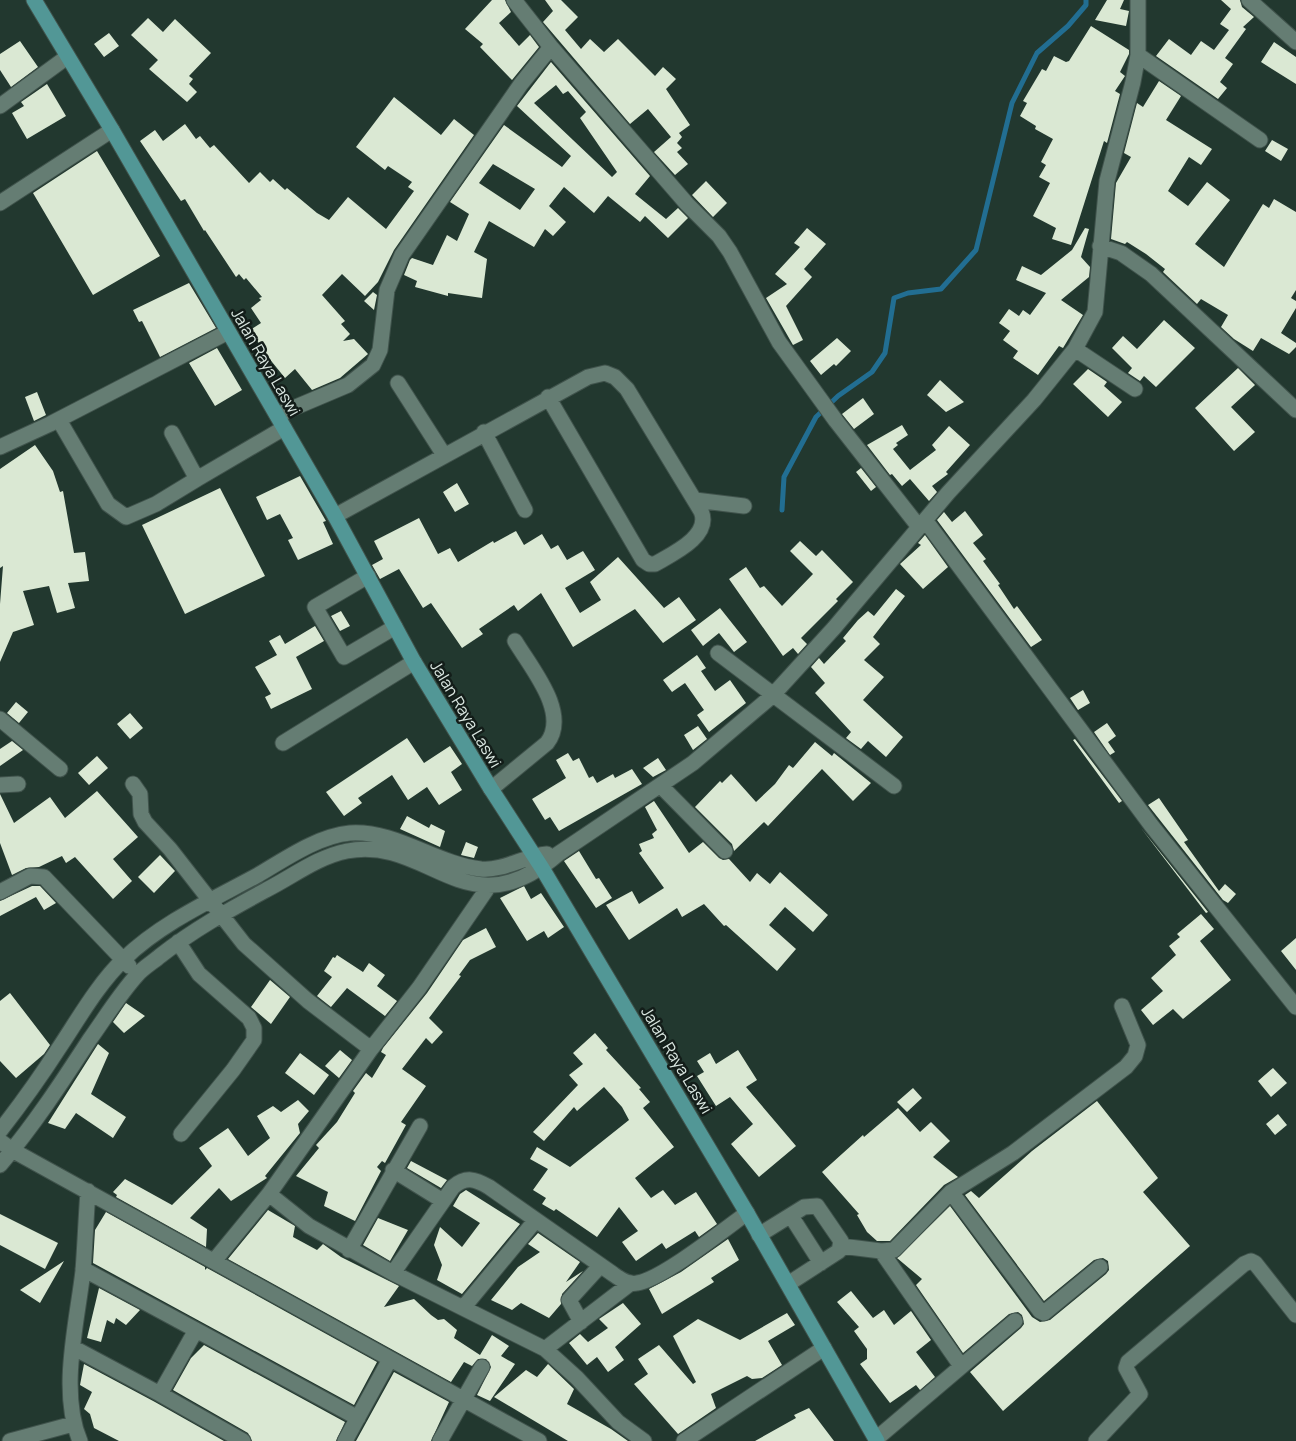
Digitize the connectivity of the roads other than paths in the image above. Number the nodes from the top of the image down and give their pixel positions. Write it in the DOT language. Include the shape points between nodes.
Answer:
graph roads {
  1 [pos="34,0"];
  2 [pos="514,0"];
  3 [pos="1138,0"];
  4 [pos="1248,0"];
  5 [pos="1296,42"];
  6 [pos="551,47"];
  7 [pos="1138,55"];
  8 [pos="67,56"];
  9 [pos="0,106"];
  10 [pos="112,130"];
  11 [pos="1260,140"];
  12 [pos="0,202"];
  13 [pos="1100,246"];
  14 [pos="228,332"];
  15 [pos="1075,349"];
  16 [pos="398,383"];
  17 [pos="1135,389"];
  18 [pos="548,397"];
  19 [pos="1296,410"];
  20 [pos="59,420"];
  21 [pos="281,422"];
  22 [pos="484,432"];
  23 [pos="172,433"];
  24 [pos="0,447"];
  25 [pos="444,455"];
  26 [pos="197,479"];
  27 [pos="694,500"];
  28 [pos="744,506"];
  29 [pos="525,510"];
  30 [pos="335,516"];
  31 [pos="922,524"];
  32 [pos="368,576"];
  33 [pos="395,627"];
  34 [pos="515,641"];
  35 [pos="718,653"];
  36 [pos="414,662"];
  37 [pos="772,696"];
  38 [pos="0,719"];
  39 [pos="283,743"];
  40 [pos="60,769"];
  41 [pos="18,784"];
  42 [pos="133,784"];
  43 [pos="0,785"];
  44 [pos="661,786"];
  45 [pos="894,786"];
  46 [pos="491,789"];
  47 [pos="725,850"];
  48 [pos="538,861"];
  49 [pos="489,886"];
  50 [pos="0,892"];
  51 [pos="210,901"];
  52 [pos="220,915"];
  53 [pos="178,942"];
  54 [pos="122,960"];
  55 [pos="138,974"];
  56 [pos="1122,1006"];
  57 [pos="1296,1007"];
  58 [pos="371,1049"];
  59 [pos="420,1126"];
  60 [pos="0,1131"];
  61 [pos="180,1134"];
  62 [pos="6,1146"];
  63 [pos="0,1164"];
  64 [pos="393,1170"];
  65 [pos="88,1191"];
  66 [pos="951,1192"];
  67 [pos="269,1194"];
  68 [pos="443,1201"];
  69 [pos="747,1213"];
  70 [pos="791,1216"];
  71 [pos="535,1221"];
  72 [pos="759,1235"];
  73 [pos="841,1246"];
  74 [pos="349,1250"];
  75 [pos="881,1251"];
  76 [pos="214,1261"];
  77 [pos="821,1263"];
  78 [pos="600,1266"];
  79 [pos="1100,1267"];
  80 [pos="83,1270"];
  81 [pos="393,1273"];
  82 [pos="631,1283"];
  83 [pos="788,1284"];
  84 [pos="463,1308"];
  85 [pos="1296,1315"];
  86 [pos="1015,1321"];
  87 [pos="581,1322"];
  88 [pos="196,1330"];
  89 [pos="74,1348"];
  90 [pos="824,1348"];
  91 [pos="544,1349"];
  92 [pos="390,1359"];
  93 [pos="962,1366"];
  94 [pos="482,1367"];
  95 [pos="160,1394"];
  96 [pos="463,1399"];
  97 [pos="358,1418"];
  98 [pos="72,1424"];
  99 [pos="533,1440"];
  100 [pos="876,1440"];
  101 [pos="10,1441"];
  102 [pos="80,1441"];
  103 [pos="243,1441"];
  104 [pos="345,1441"];
  105 [pos="440,1441"];
  106 [pos="644,1441"];
  107 [pos="684,1441"];
  108 [pos="1096,1441"];
  1 -- 8 [label="main road, Jalan Raya Laswi"];
  2 -- 6 [label="street"];
  3 -- 7 [label="street"];
  4 -- 5 [label="street"];
  6 -- 21 [label="street" via="498,117 394,268 387,290 379,354 374,365 348,385"];
  6 -- 31 [label="street" via="686,204 719,236 779,342 836,421"];
  7 -- 11 [label="street"];
  7 -- 13 [label="street" via="1107,181"];
  8 -- 9 [label="street"];
  8 -- 10 [label="main road, Jalan Raya Laswi"];
  10 -- 12 [label="street"];
  10 -- 14 [label="main road, Jalan Raya Laswi"];
  13 -- 15 [label="street" via="1095,312"];
  13 -- 19 [label="street" via="1121,253 1151,274"];
  14 -- 20 [label="street"];
  14 -- 21 [label="main road, Jalan Raya Laswi"];
  15 -- 17 [label="street"];
  15 -- 31 [label="street" via="1034,400"];
  16 -- 25 [label="street"];
  18 -- 22 [label="street"];
  18 -- 27 [label="street" via="592,375 605,373 615,377 635,400"];
  18 -- 27 [label="street" via="645,562 657,563 698,533 703,516"];
  20 -- 24 [label="street"];
  20 -- 26 [label="street" via="108,504 126,518"];
  21 -- 26 [label="street"];
  21 -- 30 [label="main road, Jalan Raya Laswi"];
  22 -- 25 [label="street"];
  22 -- 29 [label="street"];
  23 -- 26 [label="street"];
  25 -- 30 [label="street"];
  27 -- 28 [label="street"];
  30 -- 32 [label="main road, Jalan Raya Laswi"];
  31 -- 37 [label="street"];
  31 -- 57 [label="street" via="1151,825"];
  32 -- 33 [label="main road, Jalan Raya Laswi"];
  32 -- 33 [label="street" via="315,607 344,657"];
  33 -- 36 [label="main road, Jalan Raya Laswi"];
  34 -- 46 [label="street" via="553,708 555,727 546,743"];
  35 -- 37 [label="street"];
  36 -- 39 [label="street"];
  36 -- 46 [label="main road, Jalan Raya Laswi"];
  37 -- 44 [label="street" via="727,737"];
  37 -- 45 [label="street"];
  38 -- 40 [label="street"];
  41 -- 43 [label="street"];
  42 -- 51 [label="street" via="140,794 141,814 145,822"];
  44 -- 47 [label="street"];
  44 -- 48 [label="street" via="558,854"];
  46 -- 48 [label="main road, Jalan Raya Laswi"];
  48 -- 49 [label="street" via="517,878"];
  48 -- 51 [label="street" via="481,868 452,862 383,837 349,834 295,854"];
  48 -- 69 [label="main road, Jalan Raya Laswi"];
  49 -- 52 [label="street" via="465,882 385,852 362,849 321,860"];
  49 -- 58 [label="street" via="420,988"];
  50 -- 54 [label="street" via="30,876 44,877"];
  51 -- 52 [label="street"];
  51 -- 54 [label="street"];
  52 -- 53 [label="street"];
  52 -- 58 [label="street" via="265,964"];
  53 -- 55 [label="street"];
  53 -- 61 [label="street" via="199,974 249,1018 254,1028 254,1040"];
  54 -- 55 [label="street"];
  54 -- 60 [label="street"];
  55 -- 62 [label="street"];
  56 -- 66 [label="street" via="1138,1045 1135,1056 1126,1067 1013,1153"];
  58 -- 67 [label="street"];
  59 -- 64 [label="street"];
  62 -- 63 [label="street"];
  62 -- 65 [label="street"];
  64 -- 68 [label="street"];
  64 -- 74 [label="street"];
  65 -- 76 [label="street"];
  65 -- 80 [label="street"];
  66 -- 75 [label="street" via="894,1250"];
  66 -- 79 [label="street" via="1040,1311 1044,1313"];
  67 -- 74 [label="street" via="309,1226"];
  67 -- 76 [label="street"];
  68 -- 71 [label="street" via="459,1183 475,1180"];
  68 -- 81 [label="street"];
  69 -- 72 [label="main road, Jalan Raya Laswi"];
  69 -- 82 [label="street" via="658,1275 644,1282"];
  70 -- 72 [label="street"];
  70 -- 73 [label="street" via="804,1207 816,1206 838,1234"];
  70 -- 77 [label="street"];
  71 -- 78 [label="street"];
  71 -- 84 [label="street"];
  72 -- 83 [label="main road, Jalan Raya Laswi"];
  73 -- 75 [label="street"];
  73 -- 77 [label="street" via="839,1251"];
  74 -- 81 [label="street"];
  75 -- 93 [label="street"];
  76 -- 92 [label="street"];
  77 -- 83 [label="street"];
  78 -- 82 [label="street"];
  78 -- 87 [label="street" via="569,1300"];
  80 -- 88 [label="street"];
  80 -- 89 [label="street"];
  81 -- 84 [label="street"];
  82 -- 87 [label="street"];
  83 -- 90 [label="main road, Jalan Raya Laswi"];
  84 -- 91 [label="street"];
  85 -- 108 [label="street" via="1254,1263 1244,1264 1128,1362 1126,1368 1140,1394"];
  86 -- 93 [label="street"];
  87 -- 91 [label="street"];
  88 -- 95 [label="street"];
  88 -- 97 [label="street"];
  89 -- 95 [label="street"];
  89 -- 98 [label="street"];
  90 -- 100 [label="main road, Jalan Raya Laswi"];
  90 -- 107 [label="street"];
  91 -- 106 [label="street" via="577,1378 618,1422"];
  92 -- 96 [label="street"];
  92 -- 97 [label="street"];
  93 -- 100 [label="street"];
  94 -- 96 [label="street"];
  95 -- 103 [label="street"];
  96 -- 99 [label="street"];
  96 -- 105 [label="street"];
  97 -- 104 [label="street"];
  98 -- 101 [label="street"];
  98 -- 102 [label="street"];
}
